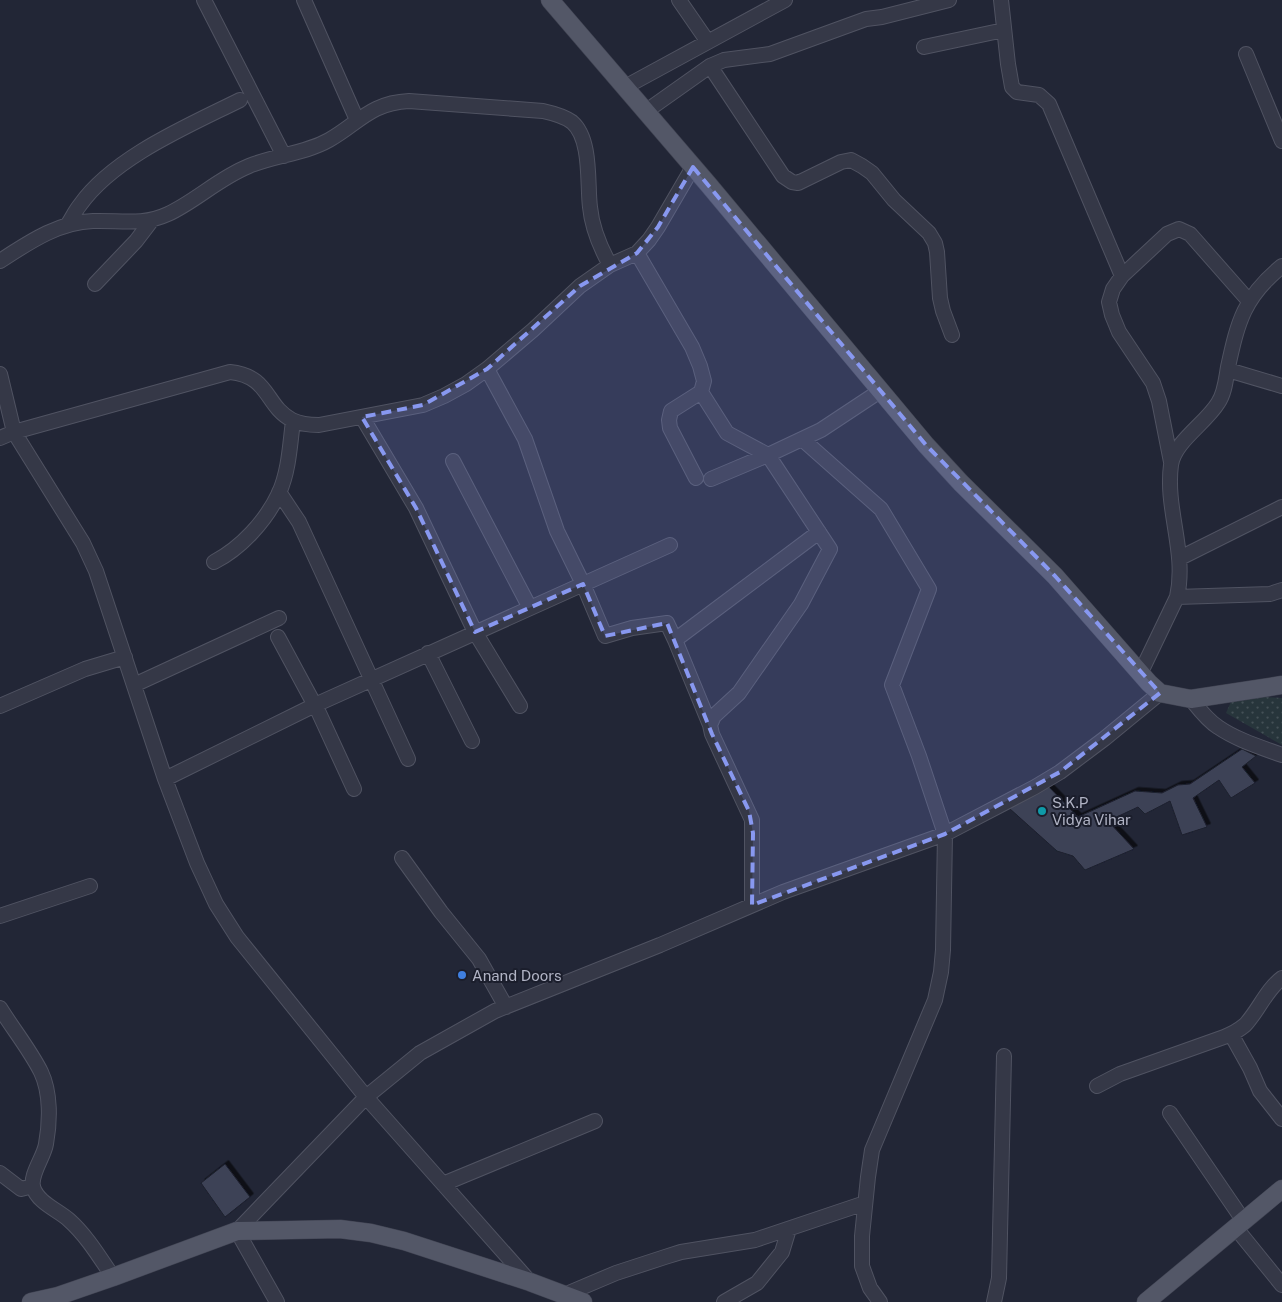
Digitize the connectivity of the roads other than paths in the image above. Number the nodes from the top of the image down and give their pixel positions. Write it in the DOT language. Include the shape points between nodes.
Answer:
graph roads {
  1 [pos="204,0"];
  2 [pos="304,0"];
  3 [pos="550,0"];
  4 [pos="679,0"];
  5 [pos="785,0"];
  6 [pos="949,0"];
  7 [pos="1001,0"];
  8 [pos="1004,30"];
  9 [pos="708,42"];
  10 [pos="924,46"];
  11 [pos="1246,54"];
  12 [pos="710,66"];
  13 [pos="625,87"];
  14 [pos="240,100"];
  15 [pos="644,112"];
  16 [pos="357,120"];
  17 [pos="1282,141"];
  18 [pos="284,156"];
  19 [pos="693,167"];
  20 [pos="152,220"];
  21 [pos="68,224"];
  22 [pos="637,253"];
  23 [pos="0,261"];
  24 [pos="610,265"];
  25 [pos="1282,266"];
  26 [pos="1122,276"];
  27 [pos="95,284"];
  28 [pos="1249,302"];
  29 [pos="952,335"];
  30 [pos="487,369"];
  31 [pos="1228,370"];
  32 [pos="0,374"];
  33 [pos="1282,386"];
  34 [pos="880,391"];
  35 [pos="701,392"];
  36 [pos="362,417"];
  37 [pos="293,421"];
  38 [pos="14,432"];
  39 [pos="0,438"];
  40 [pos="802,439"];
  41 [pos="768,455"];
  42 [pos="453,461"];
  43 [pos="1171,462"];
  44 [pos="696,478"];
  45 [pos="711,479"];
  46 [pos="280,492"];
  47 [pos="1282,508"];
  48 [pos="819,532"];
  49 [pos="670,545"];
  50 [pos="1180,558"];
  51 [pos="214,562"];
  52 [pos="583,584"];
  53 [pos="1282,590"];
  54 [pos="1177,597"];
  55 [pos="530,608"];
  56 [pos="279,618"];
  57 [pos="475,632"];
  58 [pos="278,637"];
  59 [pos="675,640"];
  60 [pos="428,653"];
  61 [pos="125,657"];
  62 [pos="1140,674"];
  63 [pos="372,679"];
  64 [pos="134,685"];
  65 [pos="1282,685"];
  66 [pos="1160,693"];
  67 [pos="1191,699"];
  68 [pos="315,705"];
  69 [pos="0,706"];
  70 [pos="520,706"];
  71 [pos="710,725"];
  72 [pos="472,741"];
  73 [pos="1282,756"];
  74 [pos="408,759"];
  75 [pos="165,779"];
  76 [pos="354,789"];
  77 [pos="945,834"];
  78 [pos="402,858"];
  79 [pos="90,886"];
  80 [pos="752,905"];
  81 [pos="0,916"];
  82 [pos="1282,978"];
  83 [pos="506,1007"];
  84 [pos="0,1008"];
  85 [pos="1231,1034"];
  86 [pos="1004,1056"];
  87 [pos="1097,1086"];
  88 [pos="366,1097"];
  89 [pos="1170,1113"];
  90 [pos="1282,1119"];
  91 [pos="595,1121"];
  92 [pos="0,1173"];
  93 [pos="443,1184"];
  94 [pos="33,1186"];
  95 [pos="1282,1189"];
  96 [pos="865,1203"];
  97 [pos="1239,1223"];
  98 [pos="789,1229"];
  99 [pos="238,1231"];
  100 [pos="113,1277"];
  101 [pos="530,1282"];
  102 [pos="1282,1285"];
  103 [pos="564,1295"];
  104 [pos="31,1302"];
  105 [pos="277,1302"];
  106 [pos="583,1302"];
  107 [pos="724,1302"];
  108 [pos="880,1302"];
  109 [pos="994,1302"];
  110 [pos="1146,1302"];
  1 -- 18 [label="street"];
  2 -- 16 [label="street"];
  3 -- 13 [label="main road"];
  4 -- 9 [label="street"];
  5 -- 9 [label="street"];
  6 -- 12 [label="street" via="866,19 770,54 724,60"];
  7 -- 8 [label="street"];
  8 -- 10 [label="street"];
  8 -- 26 [label="street" via="1012,87 1017,92 1039,95 1049,104"];
  9 -- 13 [label="street"];
  11 -- 17 [label="street"];
  12 -- 15 [label="street"];
  12 -- 29 [label="street" via="784,176 798,183 850,160 872,173 894,200 929,233 937,252 943,312"];
  13 -- 15 [label="main road"];
  14 -- 21 [label="street" via="135,156 90,193"];
  15 -- 19 [label="main road"];
  16 -- 18 [label="street" via="329,140"];
  16 -- 24 [label="street" via="383,105 409,102 543,111 572,122 586,152 593,226"];
  18 -- 20 [label="street" via="235,172 168,214"];
  19 -- 22 [label="street" via="649,240"];
  19 -- 34 [label="main road"];
  20 -- 21 [label="street" via="129,223 92,220"];
  20 -- 27 [label="street"];
  21 -- 23 [label="street"];
  22 -- 24 [label="street"];
  22 -- 35 [label="street" via="692,347 704,381"];
  24 -- 30 [label="street" via="580,286"];
  25 -- 28 [label="street" via="1268,277"];
  26 -- 28 [label="street" via="1167,234 1179,229 1190,234"];
  26 -- 43 [label="street" via="1109,302 1112,315 1119,332 1153,383"];
  28 -- 31 [label="street" via="1237,327"];
  30 -- 36 [label="street" via="423,405"];
  30 -- 52 [label="street" via="524,439 557,530"];
  31 -- 33 [label="street"];
  31 -- 43 [label="street" via="1220,401 1211,415 1186,437"];
  32 -- 38 [label="street"];
  34 -- 40 [label="street"];
  34 -- 62 [label="main road" via="961,483 1055,576"];
  35 -- 41 [label="street" via="726,433"];
  35 -- 44 [label="street" via="671,411 669,420"];
  36 -- 37 [label="street" via="319,425"];
  36 -- 57 [label="street" via="416,508"];
  37 -- 38 [label="street" via="280,412 266,390 253,379 230,372"];
  37 -- 46 [label="street"];
  38 -- 39 [label="street"];
  38 -- 61 [label="street" via="96,571"];
  40 -- 41 [label="street"];
  40 -- 77 [label="street" via="881,509 929,590 892,686"];
  41 -- 45 [label="street"];
  41 -- 48 [label="street"];
  42 -- 55 [label="street"];
  43 -- 50 [label="street" via="1170,479"];
  46 -- 51 [label="street" via="263,519 240,545"];
  46 -- 63 [label="street" via="299,522"];
  47 -- 50 [label="street"];
  48 -- 59 [label="street"];
  48 -- 71 [label="street" via="830,549 802,604 739,693 714,716"];
  49 -- 52 [label="street"];
  50 -- 54 [label="street"];
  52 -- 55 [label="street"];
  52 -- 59 [label="street" via="605,636 667,623"];
  53 -- 54 [label="street" via="1270,594"];
  54 -- 62 [label="street"];
  55 -- 57 [label="street"];
  56 -- 64 [label="street"];
  57 -- 60 [label="street"];
  57 -- 70 [label="street"];
  58 -- 68 [label="street"];
  59 -- 71 [label="street"];
  60 -- 63 [label="street"];
  60 -- 72 [label="street"];
  61 -- 64 [label="street"];
  61 -- 69 [label="street" via="85,669"];
  62 -- 66 [label="main road"];
  63 -- 68 [label="street"];
  63 -- 74 [label="street"];
  64 -- 75 [label="street"];
  65 -- 67 [label="main road"];
  66 -- 67 [label="main road"];
  66 -- 77 [label="street" via="1060,772"];
  67 -- 73 [label="street" via="1218,727"];
  68 -- 75 [label="street"];
  68 -- 76 [label="street"];
  71 -- 80 [label="street" via="752,820"];
  75 -- 88 [label="street" via="197,863 236,937"];
  77 -- 80 [label="street"];
  77 -- 96 [label="street" via="941,972 935,1000 872,1150"];
  78 -- 83 [label="street" via="479,960"];
  79 -- 81 [label="street"];
  80 -- 83 [label="street"];
  82 -- 85 [label="street" via="1246,1023"];
  83 -- 88 [label="street" via="420,1053"];
  84 -- 94 [label="street" via="41,1073 46,1088 46,1142"];
  85 -- 87 [label="street" via="1120,1074"];
  85 -- 90 [label="street" via="1260,1090"];
  86 -- 109 [label="street" via="999,1278"];
  88 -- 93 [label="street"];
  88 -- 99 [label="street"];
  89 -- 97 [label="street"];
  91 -- 93 [label="street"];
  92 -- 94 [label="street" via="21,1189"];
  93 -- 101 [label="street"];
  94 -- 100 [label="street" via="45,1203 78,1228"];
  95 -- 97 [label="main road"];
  96 -- 98 [label="street"];
  96 -- 108 [label="street" via="862,1266 870,1288"];
  97 -- 102 [label="street"];
  97 -- 110 [label="main road"];
  98 -- 103 [label="street" via="755,1240 681,1252 616,1273"];
  98 -- 107 [label="street" via="782,1252 757,1283"];
  99 -- 100 [label="main road"];
  99 -- 101 [label="main road" via="340,1229 371,1233"];
  99 -- 105 [label="street"];
  100 -- 104 [label="main road"];
  101 -- 103 [label="main road"];
  103 -- 106 [label="main road"];
}
